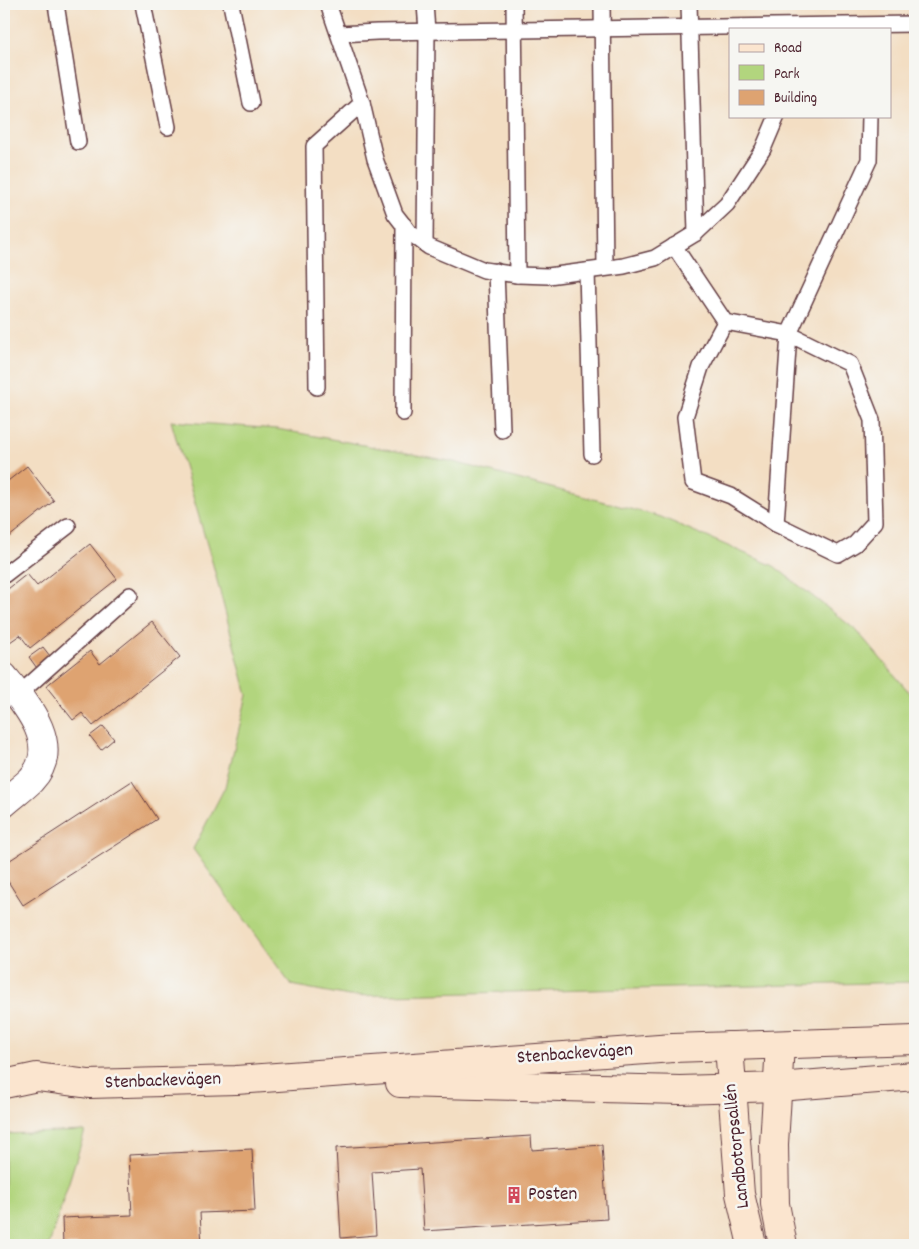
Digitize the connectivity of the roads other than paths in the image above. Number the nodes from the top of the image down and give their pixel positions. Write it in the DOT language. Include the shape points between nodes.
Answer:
graph roads {
  1 [pos="56,4"];
  2 [pos="143,4"];
  3 [pos="231,4"];
  4 [pos="328,4"];
  5 [pos="425,4"];
  6 [pos="514,4"];
  7 [pos="602,4"];
  8 [pos="690,4"];
  9 [pos="915,24"];
  10 [pos="791,27"];
  11 [pos="871,27"];
  12 [pos="690,28"];
  13 [pos="602,29"];
  14 [pos="514,30"];
  15 [pos="427,31"];
  16 [pos="339,34"];
  17 [pos="251,103"];
  18 [pos="362,103"];
  19 [pos="776,118"];
  20 [pos="870,118"];
  21 [pos="168,127"];
  22 [pos="78,142"];
  23 [pos="404,225"];
  24 [pos="696,233"];
  25 [pos="425,244"];
  26 [pos="674,246"];
  27 [pos="604,268"];
  28 [pos="496,271"];
  29 [pos="587,271"];
  30 [pos="517,274"];
  31 [pos="725,322"];
  32 [pos="789,334"];
  33 [pos="317,388"];
  34 [pos="403,413"];
  35 [pos="502,430"];
  36 [pos="592,454"];
  37 [pos="776,524"];
  38 [pos="68,526"];
  39 [pos="4,575"];
  40 [pos="130,595"];
  41 [pos="11,686"];
  42 [pos="4,803"];
  43 [pos="915,1040"];
  44 [pos="780,1045"];
  45 [pos="729,1046"];
  46 [pos="915,1076"];
  47 [pos="236,1080"];
  48 [pos="4,1086"];
  49 [pos="778,1087"];
  50 [pos="732,1089"];
  51 [pos="752,1245"];
  52 [pos="783,1245"];
  1 -- 22 [label="lane"];
  2 -- 21 [label="lane"];
  3 -- 17 [label="lane"];
  4 -- 16 [label="lane"];
  5 -- 15 [label="lane"];
  6 -- 14 [label="lane"];
  7 -- 13 [label="lane"];
  8 -- 12 [label="lane"];
  9 -- 11 [label="lane"];
  10 -- 11 [label="lane"];
  10 -- 12 [label="lane"];
  12 -- 13 [label="lane"];
  12 -- 24 [label="lane"];
  13 -- 14 [label="lane"];
  13 -- 27 [label="lane"];
  14 -- 15 [label="lane"];
  14 -- 30 [label="lane"];
  15 -- 16 [label="lane"];
  15 -- 25 [label="lane"];
  16 -- 18 [label="lane"];
  18 -- 23 [label="lane" via="386,192 395,214"];
  18 -- 33 [label="lane" via="314,146"];
  19 -- 24 [label="lane" via="763,150 727,204"];
  20 -- 32 [label="lane" via="869,160"];
  23 -- 25 [label="lane"];
  23 -- 34 [label="lane"];
  24 -- 26 [label="lane"];
  25 -- 28 [label="lane" via="455,259"];
  26 -- 27 [label="lane" via="655,258"];
  26 -- 31 [label="lane"];
  27 -- 29 [label="lane"];
  28 -- 30 [label="lane"];
  28 -- 35 [label="lane"];
  29 -- 30 [label="lane" via="548,276"];
  29 -- 36 [label="lane"];
  31 -- 32 [label="lane"];
  31 -- 37 [label="lane" via="701,367 685,417 693,482 731,496"];
  32 -- 37 [label="lane"];
  32 -- 37 [label="lane" via="850,364 872,420 875,522 855,544 838,554"];
  38 -- 39 [label="lane"];
  40 -- 41 [label="lane"];
  41 -- 42 [label="street" via="38,726 44,741 44,754 32,779"];
  43 -- 44 [label="street, Stenbackevägen"];
  44 -- 45 [label="street, Stenbackevägen"];
  44 -- 49 [label="street, Landbotorpsallén"];
  45 -- 47 [label="street, Stenbackevägen"];
  45 -- 50 [label="street, Landbotorpsallén"];
  46 -- 49 [label="street, Stenbackevägen"];
  47 -- 48 [label="street, Stenbackevägen" via="89,1084 37,1095"];
  47 -- 50 [label="street, Stenbackevägen"];
  49 -- 50 [label="street, Stenbackevägen"];
  49 -- 52 [label="street, Landbotorpsallén" via="774,1144 775,1204"];
  50 -- 51 [label="street, Landbotorpsallén" via="740,1194"];
}
